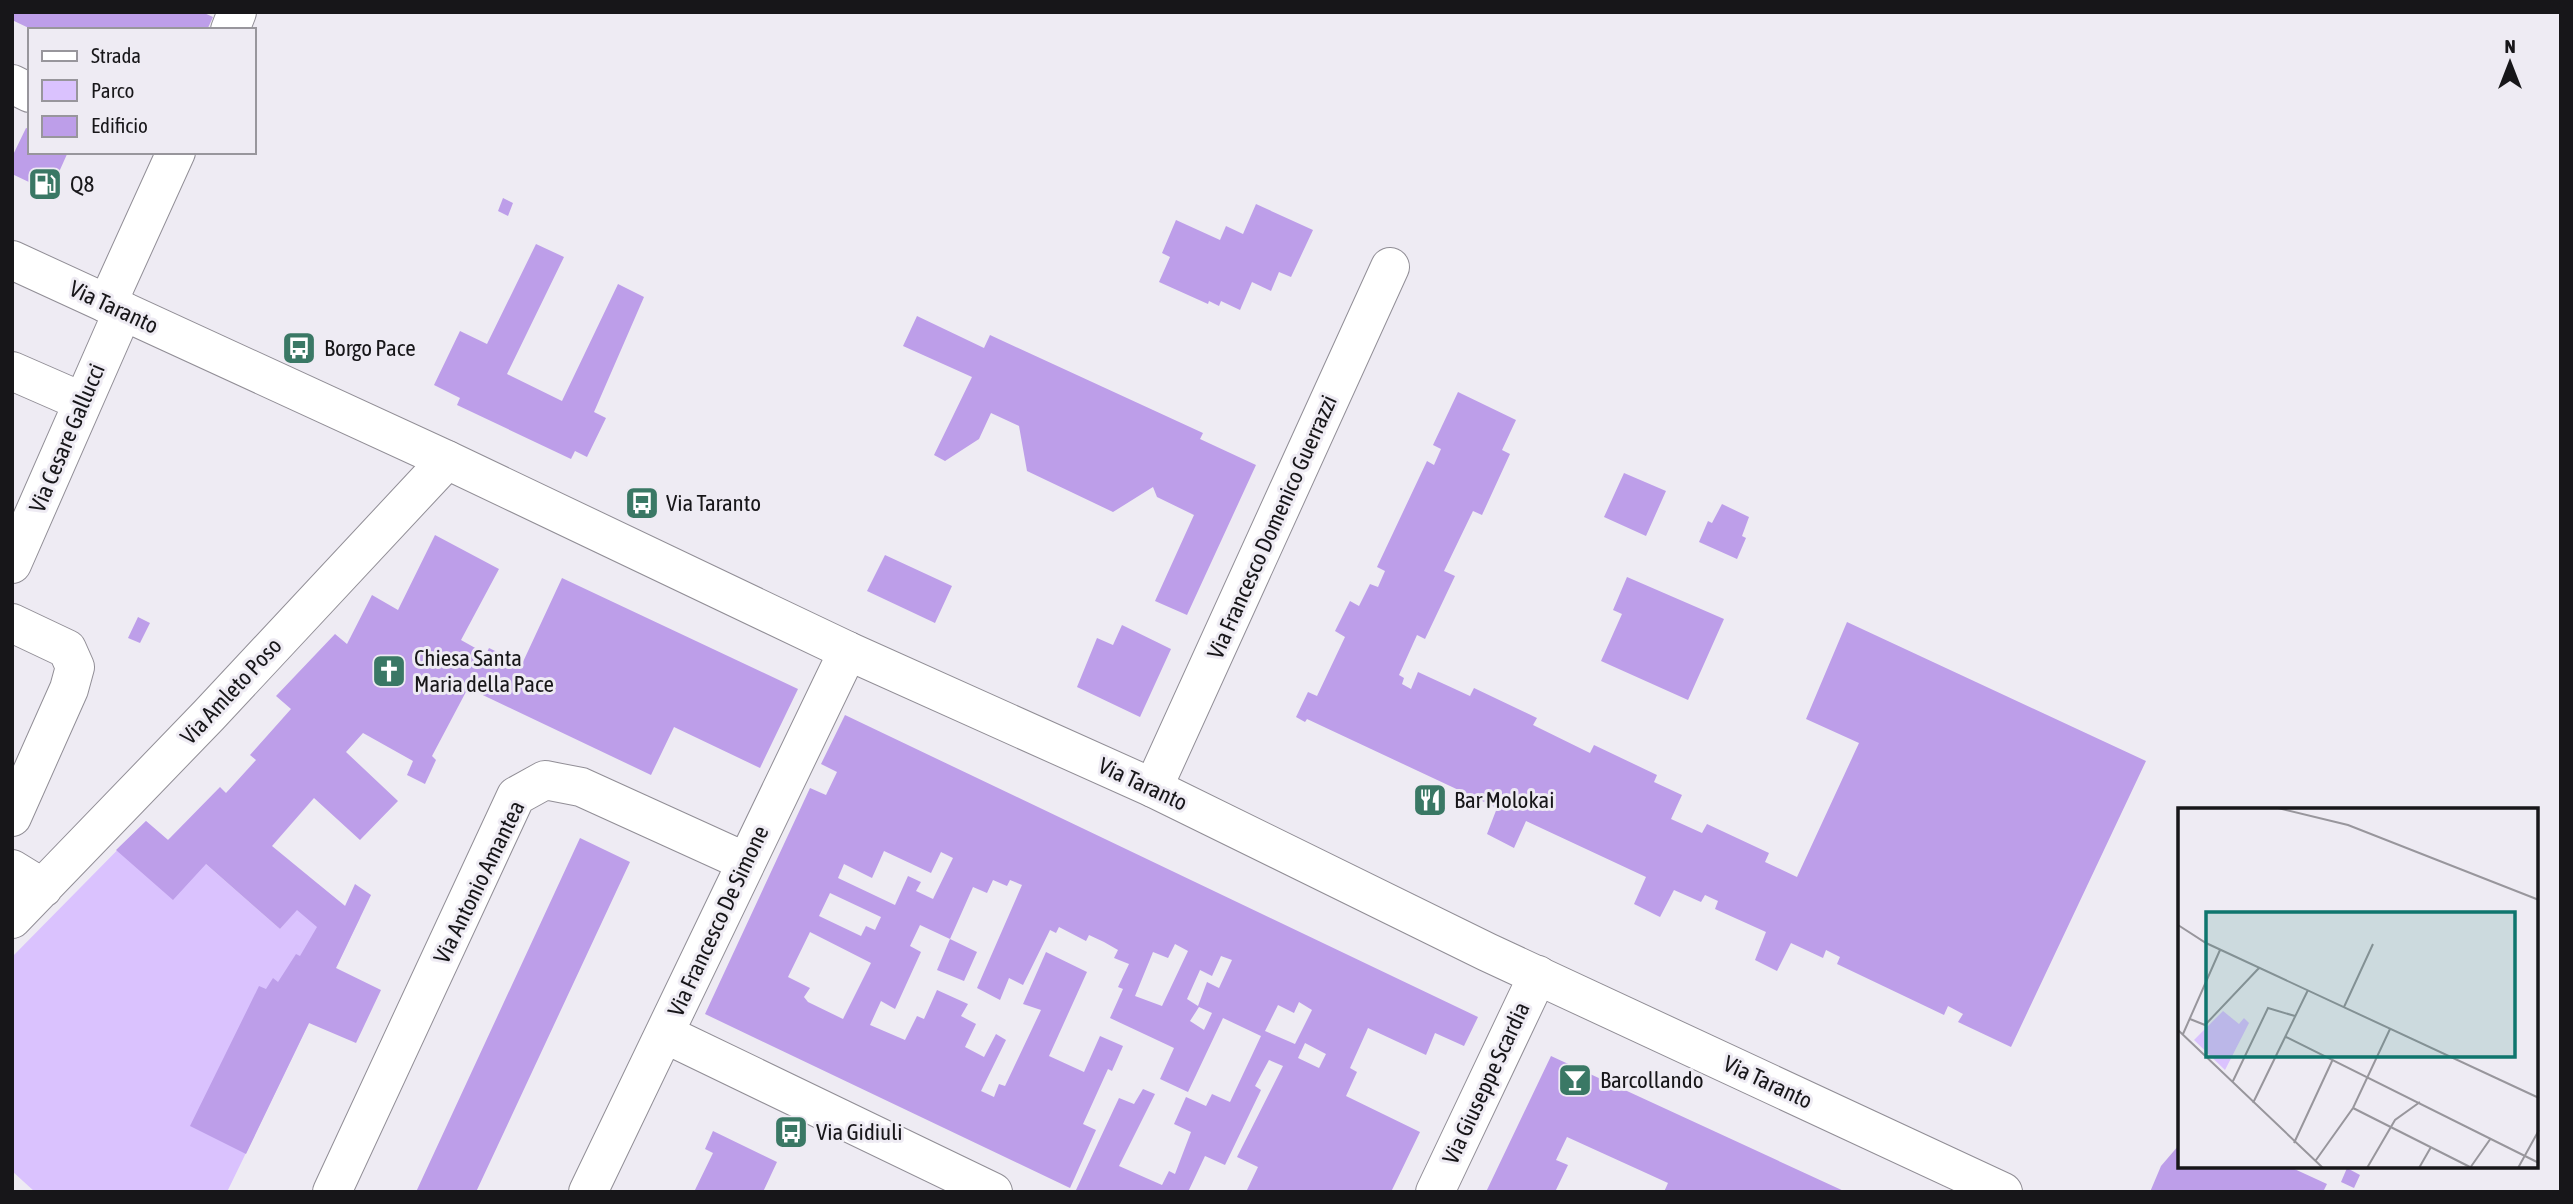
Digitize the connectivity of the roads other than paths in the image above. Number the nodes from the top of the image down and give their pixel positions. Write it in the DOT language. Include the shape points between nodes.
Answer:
graph roads {
  1 [pos="12,85"];
  2 [pos="28,92"];
  3 [pos="167,155"];
  4 [pos="12,260"];
  5 [pos="1390,267"];
  6 [pos="115,307"];
  7 [pos="12,371"];
  8 [pos="83,402"];
  9 [pos="447,460"];
  10 [pos="12,564"];
  11 [pos="12,623"];
  12 [pos="848,651"];
  13 [pos="1153,788"];
  14 [pos="12,817"];
  15 [pos="746,862"];
  16 [pos="28,878"];
  17 [pos="12,919"];
  18 [pos="1538,975"];
  19 [pos="665,1034"];
  20 [pos="332,1192"];
  21 [pos="588,1192"];
  22 [pos="993,1192"];
  23 [pos="1435,1192"];
  24 [pos="2003,1192"];
  1 -- 2 [label="street"];
  3 -- 6 [label="street, Via Cesare Gallucci"];
  4 -- 6 [label="street, Via Taranto"];
  5 -- 13 [label="street, Via Francesco Domenico Guerrazzi"];
  6 -- 8 [label="street, Via Cesare Gallucci"];
  6 -- 9 [label="street, Via Taranto"];
  7 -- 8 [label="street"];
  8 -- 10 [label="street, Via Cesare Gallucci"];
  9 -- 12 [label="street, Via Taranto"];
  9 -- 16 [label="street, Via Amleto Poso"];
  11 -- 14 [label="street" via="66,649 75,667"];
  12 -- 13 [label="street, Via Taranto"];
  12 -- 15 [label="street, Via Francesco De Simone"];
  13 -- 18 [label="street, Via Taranto"];
  15 -- 19 [label="street, Via Francesco De Simone"];
  15 -- 20 [label="street, Via Antonio Amantea" via="581,787 545,780 516,796"];
  16 -- 17 [label="street, Via Amleto Poso"];
  18 -- 23 [label="street, Via Giuseppe Scardia"];
  18 -- 24 [label="street, Via Taranto"];
  19 -- 21 [label="street, Via Francesco De Simone"];
  19 -- 22 [label="street"];
}
